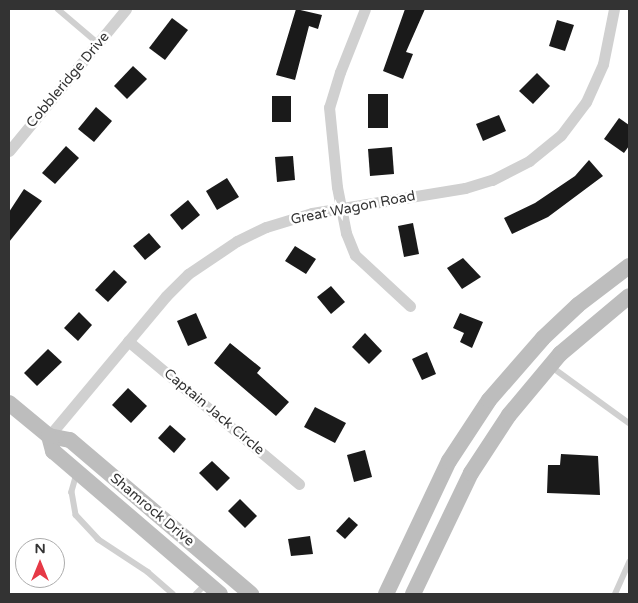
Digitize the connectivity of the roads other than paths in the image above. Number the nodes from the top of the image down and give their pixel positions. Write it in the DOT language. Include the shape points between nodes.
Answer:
graph roads {
  1 [pos="58,9"];
  2 [pos="126,9"];
  3 [pos="365,9"];
  4 [pos="614,9"];
  5 [pos="98,43"];
  6 [pos="9,151"];
  7 [pos="341,208"];
  8 [pos="629,266"];
  9 [pos="629,296"];
  10 [pos="410,306"];
  11 [pos="128,341"];
  12 [pos="550,365"];
  13 [pos="9,403"];
  14 [pos="629,423"];
  15 [pos="48,436"];
  16 [pos="77,472"];
  17 [pos="299,484"];
  18 [pos="629,562"];
  19 [pos="201,589"];
  20 [pos="173,594"];
  21 [pos="220,594"];
  22 [pos="251,594"];
  23 [pos="386,594"];
  24 [pos="413,594"];
  25 [pos="615,594"];
  1 -- 5 [label="lane"];
  2 -- 5 [label="street, Cobbleridge Drive"];
  3 -- 7 [label="street" via="335,85 330,107 329,127"];
  4 -- 7 [label="street, Great Wagon Road" via="603,64 586,102 561,135 529,161 492,180 465,188"];
  5 -- 6 [label="street, Cobbleridge Drive"];
  7 -- 10 [label="street" via="355,255"];
  7 -- 11 [label="street, Great Wagon Road" via="296,216 266,227 213,256 166,296"];
  8 -- 23 [label="main road" via="578,305 543,338 489,400 450,461"];
  9 -- 12 [label="main road" via="594,323"];
  11 -- 15 [label="street, Great Wagon Road"];
  11 -- 17 [label="street, Captain Jack Circle"];
  12 -- 14 [label="lane"];
  12 -- 24 [label="main road" via="509,415 471,473"];
  13 -- 15 [label="main road, Shamrock Drive"];
  15 -- 16 [label="main road, Shamrock Drive" via="53,451"];
  15 -- 22 [label="main road, Shamrock Drive" via="70,440"];
  16 -- 19 [label="main road, Shamrock Drive"];
  16 -- 20 [label="lane" via="72,492 76,515 98,538 148,572"];
  18 -- 25 [label="lane"];
  19 -- 21 [label="main road, Shamrock Drive"];
}
